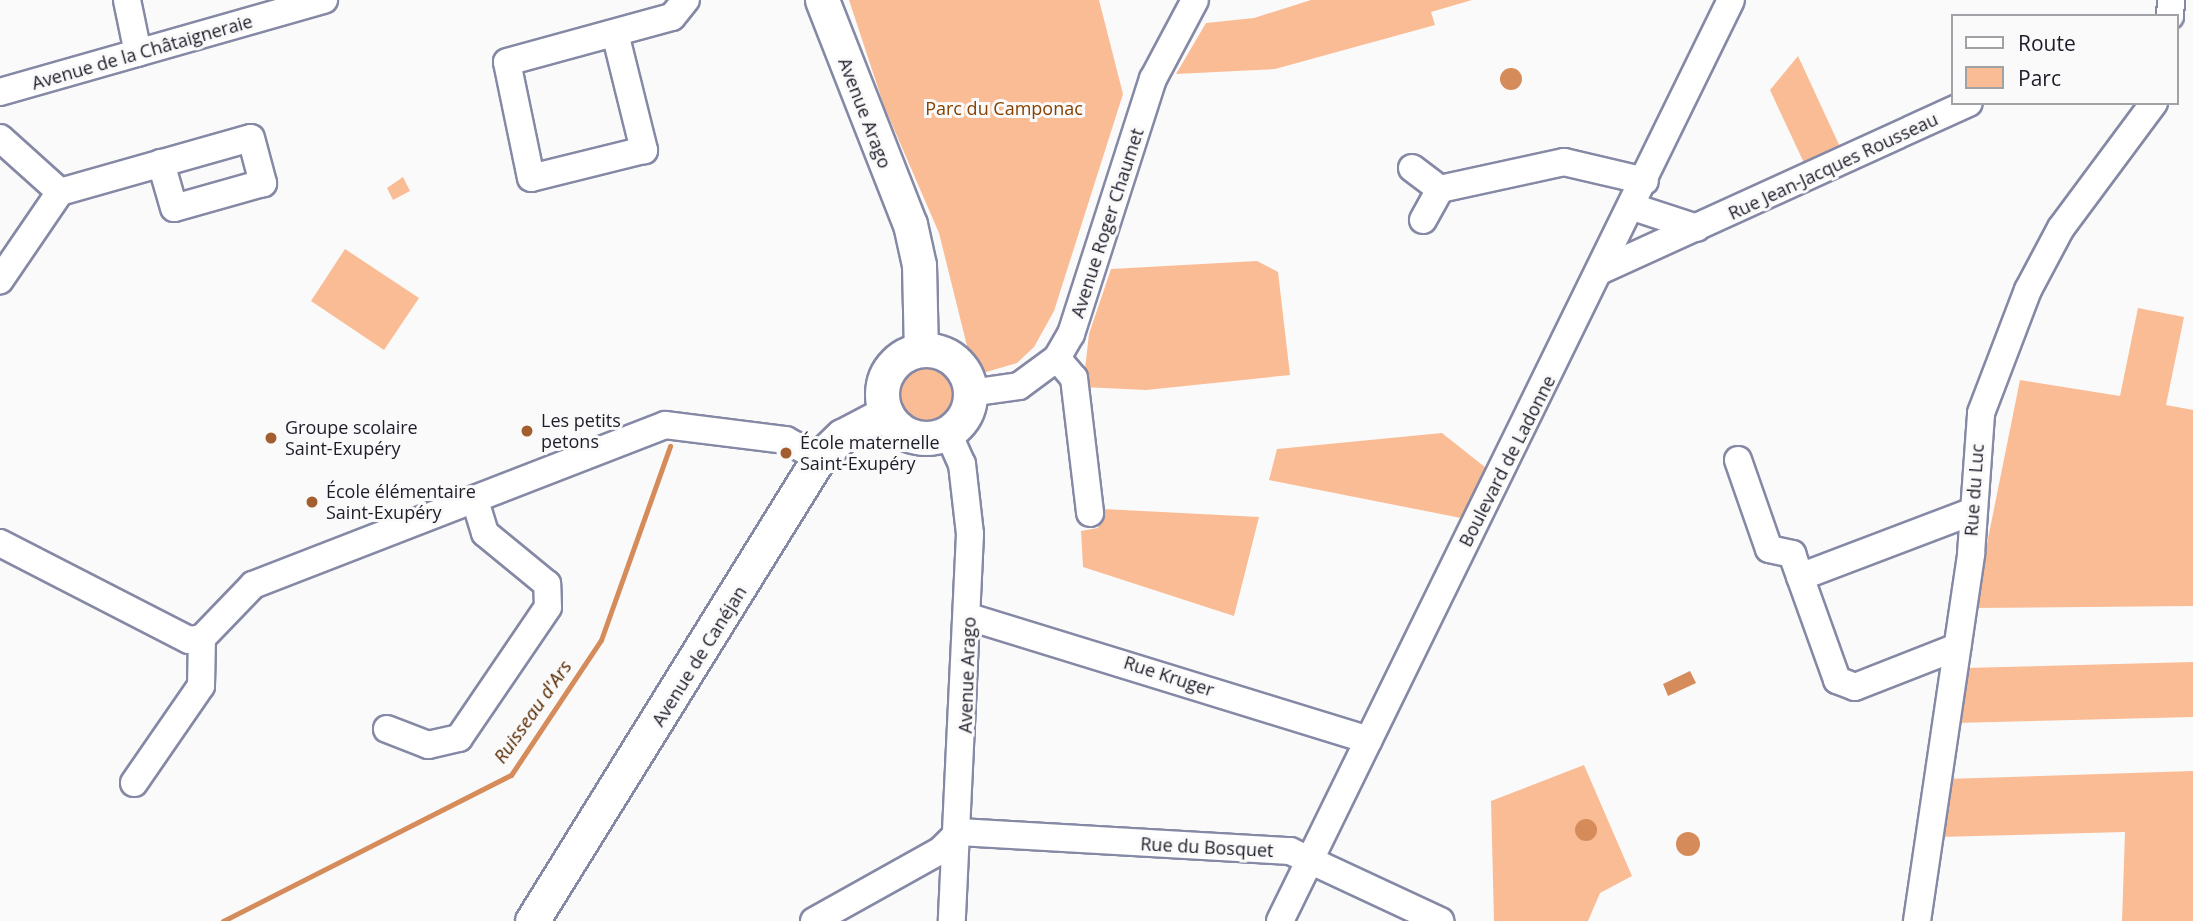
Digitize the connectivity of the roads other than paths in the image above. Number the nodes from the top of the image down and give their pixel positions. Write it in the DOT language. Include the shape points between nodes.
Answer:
graph roads {
  1 [pos="127,0"];
  2 [pos="686,0"];
  3 [pos="822,0"];
  4 [pos="1195,0"];
  5 [pos="1731,0"];
  6 [pos="312,2"];
  7 [pos="615,33"];
  8 [pos="138,53"];
  9 [pos="0,92"];
  10 [pos="1965,105"];
  11 [pos="2153,105"];
  12 [pos="0,138"];
  13 [pos="161,163"];
  14 [pos="1412,168"];
  15 [pos="1645,181"];
  16 [pos="1440,189"];
  17 [pos="60,192"];
  18 [pos="1633,206"];
  19 [pos="1423,220"];
  20 [pos="1697,228"];
  21 [pos="1602,270"];
  22 [pos="0,280"];
  23 [pos="921,350"];
  24 [pos="1057,358"];
  25 [pos="970,393"];
  26 [pos="886,413"];
  27 [pos="948,433"];
  28 [pos="819,458"];
  29 [pos="1738,460"];
  30 [pos="475,500"];
  31 [pos="1971,512"];
  32 [pos="1090,513"];
  33 [pos="0,543"];
  34 [pos="1800,577"];
  35 [pos="969,617"];
  36 [pos="202,638"];
  37 [pos="1957,647"];
  38 [pos="387,729"];
  39 [pos="1369,740"];
  40 [pos="134,783"];
  41 [pos="959,832"];
  42 [pos="1311,858"];
  43 [pos="532,921"];
  44 [pos="814,921"];
  45 [pos="952,921"];
  46 [pos="1280,921"];
  47 [pos="1440,921"];
  48 [pos="1917,921"];
  1 -- 8 [label="street"];
  2 -- 7 [label="street" via="686,8 672,18"];
  3 -- 23 [label="main road, Avenue Arago" via="910,224 919,265"];
  4 -- 24 [label="street, Avenue Roger Chaumet" via="1153,79 1071,334"];
  5 -- 15 [label="street, Boulevard de Ladonne"];
  6 -- 8 [label="street, Avenue de la Châtaigneraie"];
  7 -- 7 [label="street" via="644,150 531,178 507,62"];
  8 -- 9 [label="street, Avenue de la Châtaigneraie"];
  10 -- 20 [label="street, Rue Jean-Jacques Rousseau"];
  11 -- 31 [label="street, Rue du Luc" via="2061,228 2028,290 1981,413"];
  12 -- 17 [label="street"];
  13 -- 17 [label="street"];
  14 -- 16 [label="street"];
  15 -- 16 [label="street" via="1564,162"];
  15 -- 18 [label="street, Boulevard de Ladonne"];
  16 -- 19 [label="street"];
  17 -- 22 [label="street"];
  18 -- 20 [label="street"];
  18 -- 21 [label="street, Boulevard de Ladonne"];
  20 -- 21 [label="street, Rue Jean-Jacques Rousseau"];
  21 -- 39 [label="street, Boulevard de Ladonne"];
  23 -- 25 [label="main road" via="960,366"];
  23 -- 26 [label="main road" via="887,373"];
  24 -- 25 [label="street, Avenue Roger Chaumet" via="1019,386"];
  24 -- 32 [label="street" via="1074,378"];
  25 -- 27 [label="main road" via="967,411"];
  26 -- 27 [label="main road" via="913,436"];
  26 -- 28 [label="main road, Avenue de Canéjan" via="842,436"];
  27 -- 35 [label="street, Avenue Arago" via="966,486"];
  28 -- 30 [label="street" via="786,440 665,425"];
  28 -- 43 [label="main road, Avenue de Canéjan"];
  29 -- 34 [label="street" via="1769,549 1792,554"];
  30 -- 36 [label="street" via="253,585"];
  30 -- 38 [label="street" via="485,533 547,583 548,607 459,738 428,745"];
  31 -- 34 [label="street"];
  31 -- 37 [label="street, Rue du Luc"];
  33 -- 36 [label="street" via="176,635"];
  34 -- 37 [label="street" via="1837,680 1845,687"];
  35 -- 39 [label="street, Rue Kruger"];
  35 -- 41 [label="street, Avenue Arago"];
  36 -- 40 [label="street" via="201,686"];
  37 -- 48 [label="street, Rue du Luc"];
  39 -- 42 [label="street, Boulevard de Ladonne"];
  41 -- 42 [label="street, Rue du Bosquet" via="1290,851"];
  41 -- 44 [label="street" via="940,851"];
  41 -- 45 [label="street, Avenue Arago"];
  42 -- 46 [label="street, Boulevard de Ladonne"];
  42 -- 47 [label="street, Rue du Bosquet"];
}
